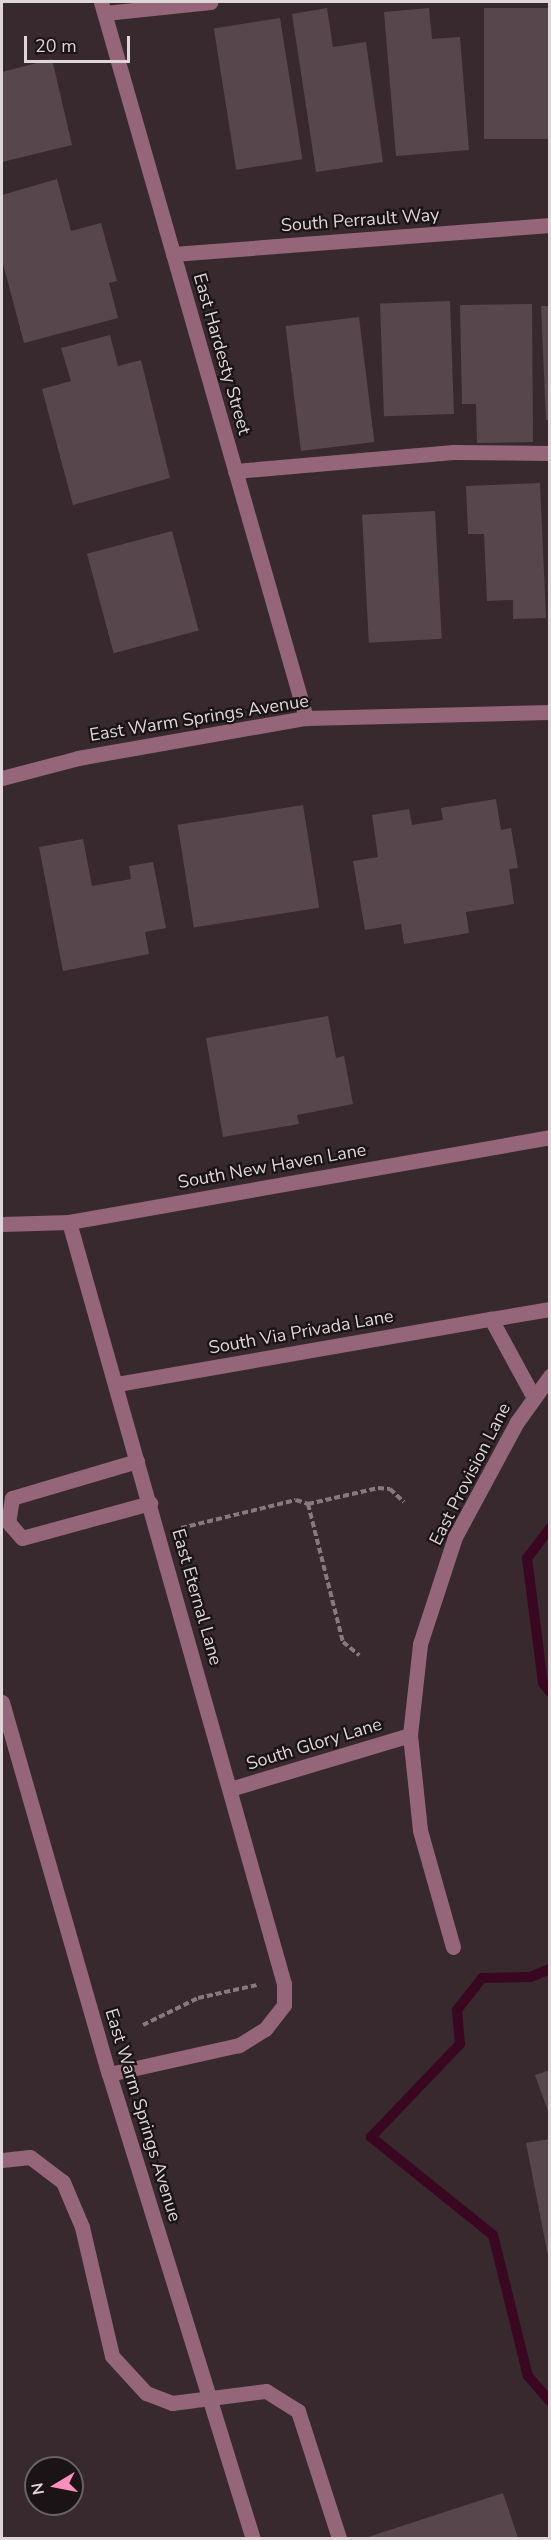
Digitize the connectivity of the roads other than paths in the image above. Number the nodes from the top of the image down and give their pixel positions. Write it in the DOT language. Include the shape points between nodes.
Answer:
graph roads {
  1 [pos="210,2"];
  2 [pos="103,7"];
  3 [pos="549,225"];
  4 [pos="173,254"];
  5 [pos="549,453"];
  6 [pos="235,471"];
  7 [pos="549,711"];
  8 [pos="306,718"];
  9 [pos="2,778"];
  10 [pos="549,1137"];
  11 [pos="69,1222"];
  12 [pos="2,1224"];
  13 [pos="549,1309"];
  14 [pos="491,1319"];
  15 [pos="549,1376"];
  16 [pos="117,1384"];
  17 [pos="533,1395"];
  18 [pos="137,1461"];
  19 [pos="150,1503"];
  20 [pos="5,1523"];
  21 [pos="2,1702"];
  22 [pos="410,1735"];
  23 [pos="230,1789"];
  24 [pos="453,1947"];
  25 [pos="109,2074"];
  26 [pos="2,2160"];
  27 [pos="211,2400"];
  28 [pos="253,2538"];
  29 [pos="339,2538"];
  1 -- 2 [label="street"];
  2 -- 4 [label="street, East Hardesty Street"];
  3 -- 4 [label="street, South Perrault Way"];
  4 -- 6 [label="street, East Hardesty Street"];
  5 -- 6 [label="street" via="453,452"];
  6 -- 8 [label="street, East Hardesty Street"];
  7 -- 8 [label="street, East Warm Springs Avenue"];
  8 -- 9 [label="street, East Warm Springs Avenue" via="78,758"];
  10 -- 11 [label="street, South New Haven Lane"];
  11 -- 12 [label="street, South New Haven Lane" via="38,1219"];
  11 -- 16 [label="street, East Eternal Lane"];
  13 -- 14 [label="street, South Via Privada Lane"];
  14 -- 16 [label="street, South Via Privada Lane"];
  14 -- 17 [label="street"];
  15 -- 17 [label="street, East Provision Lane"];
  16 -- 18 [label="street, East Eternal Lane"];
  17 -- 22 [label="street, East Provision Lane" via="455,1537 420,1644"];
  18 -- 19 [label="street, East Eternal Lane"];
  18 -- 20 [label="street" via="12,1498"];
  19 -- 20 [label="street" via="22,1538"];
  19 -- 23 [label="street, East Eternal Lane"];
  21 -- 25 [label="street, East Warm Springs Avenue"];
  22 -- 23 [label="street, South Glory Lane"];
  22 -- 24 [label="street, East Provision Lane" via="420,1830"];
  23 -- 25 [label="street, East Eternal Lane" via="284,1984 284,2005 265,2029 239,2045"];
  25 -- 27 [label="street, East Warm Springs Avenue"];
  26 -- 27 [label="street" via="30,2157 63,2182 82,2227 112,2356 146,2393 172,2403"];
  27 -- 28 [label="street, East Warm Springs Avenue"];
  27 -- 29 [label="street" via="266,2391 298,2411"];
}
